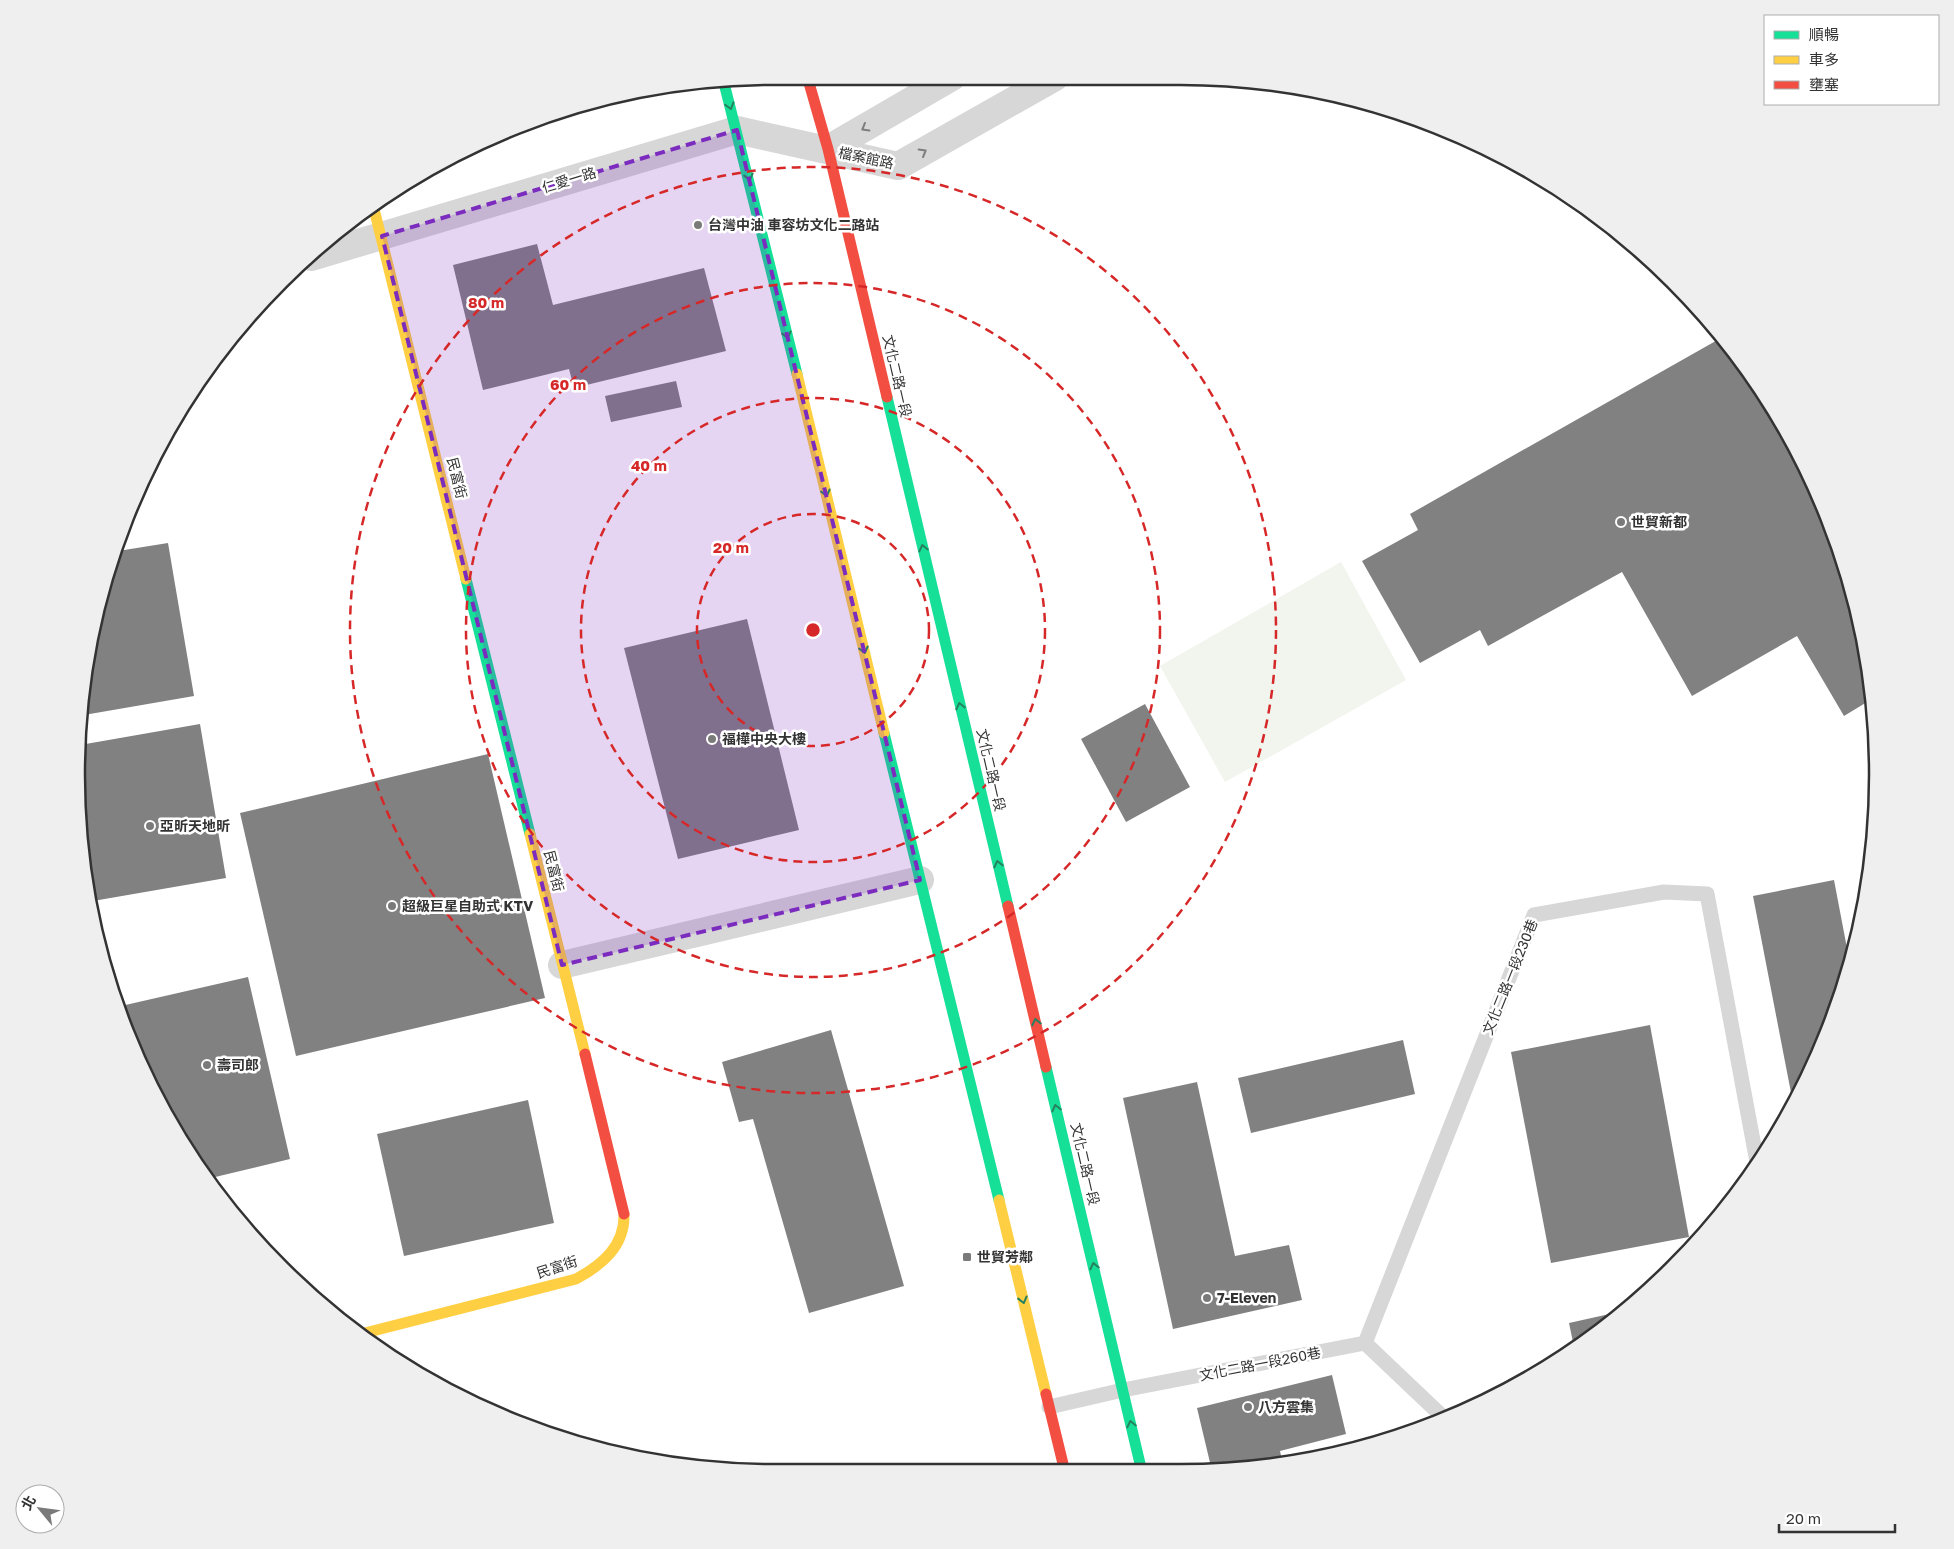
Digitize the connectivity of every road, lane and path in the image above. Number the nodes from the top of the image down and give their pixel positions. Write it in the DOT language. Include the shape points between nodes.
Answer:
graph roads {
  1 [pos="810,85"];
  2 [pos="938,85"];
  3 [pos="1041,85"];
  4 [pos="725,86"];
  5 [pos="737,130"];
  6 [pos="828,149"];
  7 [pos="375,213"];
  8 [pos="382,236"];
  9 [pos="322,255"];
  10 [pos="920,880"];
  11 [pos="562,965"];
  12 [pos="1755,1154"];
  13 [pos="369,1332"];
  14 [pos="1365,1343"];
  15 [pos="1123,1390"];
  16 [pos="1049,1407"];
  17 [pos="1439,1413"];
  18 [pos="1063,1464"];
  19 [pos="1140,1464"];
  1 -- 6 [label="street, 文化二路一段"];
  2 -- 6 [label="street, 檔案館路, one-way"];
  6 -- 3 [label="street, 檔案館路, one-way" via="898,166"];
  4 -- 5 [label="street, one-way"];
  5 -- 6 [label="street, 仁愛一路"];
  5 -- 8 [label="street, 仁愛一路"];
  5 -- 10 [label="street, one-way"];
  15 -- 6 [label="street, 文化二路一段, one-way"];
  7 -- 8 [label="street, 民富街"];
  8 -- 9 [label="street, 仁愛一路"];
  8 -- 11 [label="street, 民富街"];
  10 -- 11 [label="street"];
  10 -- 16 [label="street, one-way"];
  11 -- 13 [label="street, 民富街" via="625,1216 618,1244 596,1268 576,1279"];
  12 -- 14 [label="lane, 文化二路一段230巷" via="1706,894 1664,892 1534,914"];
  14 -- 15 [label="lane, 文化二路一段260巷"];
  14 -- 17 [label="lane"];
  15 -- 16 [label="lane, 文化二路一段260巷"];
  19 -- 15 [label="street, 文化二路一段, one-way"];
  16 -- 18 [label="street"];
}
